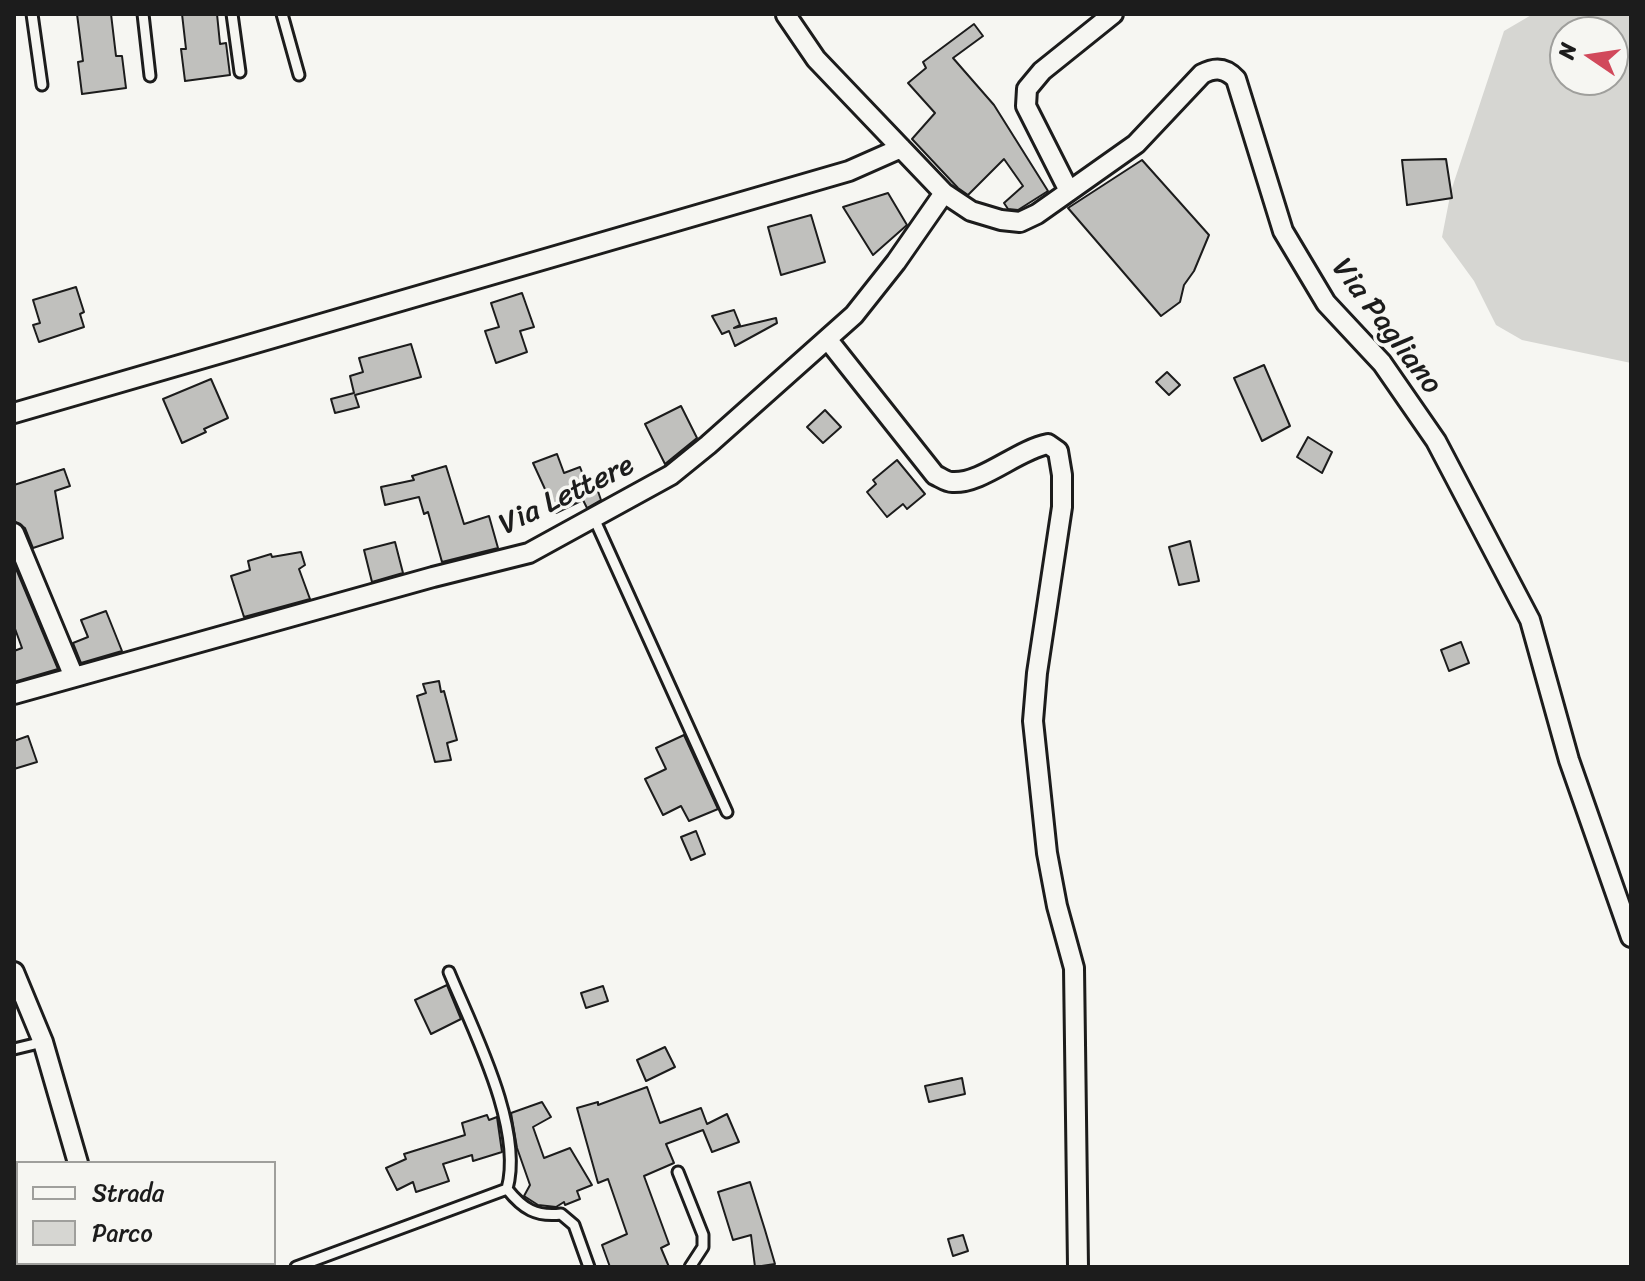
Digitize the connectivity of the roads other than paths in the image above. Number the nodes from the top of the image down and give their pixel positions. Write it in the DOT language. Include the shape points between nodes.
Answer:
graph roads {
  1 [pos="32,14"];
  2 [pos="143,14"];
  3 [pos="232,14"];
  4 [pos="282,14"];
  5 [pos="788,14"];
  6 [pos="1113,14"];
  7 [pos="240,72"];
  8 [pos="299,75"];
  9 [pos="150,76"];
  10 [pos="42,85"];
  11 [pos="901,148"];
  12 [pos="1069,191"];
  13 [pos="944,193"];
  14 [pos="828,340"];
  15 [pos="14,413"];
  16 [pos="593,516"];
  17 [pos="14,533"];
  18 [pos="74,677"];
  19 [pos="14,694"];
  20 [pos="727,812"];
  21 [pos="1631,937"];
  22 [pos="14,972"];
  23 [pos="449,972"];
  24 [pos="43,1042"];
  25 [pos="14,1049"];
  26 [pos="77,1161"];
  27 [pos="678,1172"];
  28 [pos="507,1189"];
  29 [pos="296,1267"];
  30 [pos="589,1267"];
  31 [pos="690,1267"];
  32 [pos="1078,1267"];
  1 -- 10 [label="lane"];
  2 -- 9 [label="lane"];
  3 -- 7 [label="lane"];
  4 -- 8 [label="lane"];
  5 -- 11 [label="street, Via Pagliano" via="816,59"];
  6 -- 12 [label="street" via="1027,89 1026,106"];
  11 -- 13 [label="street, Via Pagliano"];
  11 -- 15 [label="street" via="834,175"];
  12 -- 13 [label="street, Via Pagliano" via="1020,222 971,211"];
  12 -- 21 [label="street, Via Pagliano" via="1136,144 1202,74 1224,70 1236,79 1283,231 1326,303 1382,363 1436,441 1530,620 1569,760"];
  13 -- 14 [label="street, Via Lettere" via="854,315"];
  14 -- 16 [label="street, Via Lettere" via="671,475"];
  14 -- 32 [label="street" via="935,475 949,483 968,481 1035,447 1048,444 1058,451 1062,507 1033,721 1047,853 1074,968"];
  16 -- 18 [label="street, Via Lettere" via="529,553"];
  16 -- 20 [label="lane"];
  17 -- 18 [label="street"];
  18 -- 19 [label="street, Via Lettere"];
  22 -- 24 [label="street"];
  23 -- 28 [label="lane" via="502,1104 512,1171"];
  24 -- 25 [label="lane"];
  24 -- 26 [label="street"];
  27 -- 31 [label="lane" via="703,1235 703,1247"];
  28 -- 29 [label="lane"];
  28 -- 30 [label="lane" via="518,1204 544,1217 561,1214 574,1225"];
}
